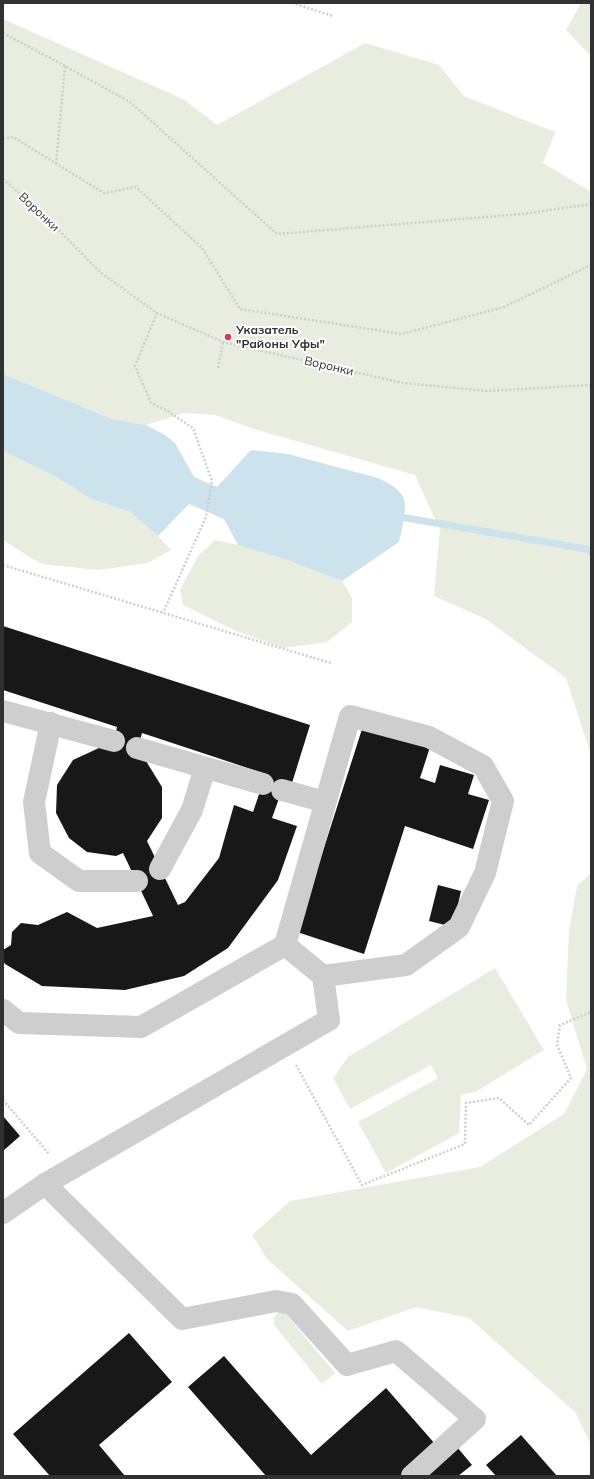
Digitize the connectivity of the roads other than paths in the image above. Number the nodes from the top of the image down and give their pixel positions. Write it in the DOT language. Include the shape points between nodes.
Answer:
graph roads {
  1 [pos="3,711"];
  2 [pos="51,723"];
  3 [pos="114,741"];
  4 [pos="137,748"];
  5 [pos="205,768"];
  6 [pos="325,802"];
  7 [pos="160,869"];
  8 [pos="137,881"];
  9 [pos="285,945"];
  10 [pos="323,976"];
  11 [pos="3,1010"];
  12 [pos="45,1184"];
  13 [pos="3,1213"];
  14 [pos="412,1476"];
  1 -- 2 [label="street"];
  2 -- 3 [label="street"];
  2 -- 8 [label="street" via="34,802 40,853 79,882"];
  4 -- 5 [label="street"];
  5 -- 6 [label="street"];
  5 -- 7 [label="street" via="192,810"];
  6 -- 9 [label="street"];
  6 -- 10 [label="street" via="350,716 429,737 483,766 503,801 486,873 459,926 406,965"];
  9 -- 10 [label="street"];
  9 -- 11 [label="street" via="141,1026 19,1023"];
  10 -- 12 [label="street" via="329,1020"];
  12 -- 13 [label="street"];
  12 -- 14 [label="street" via="182,1319 276,1301 292,1304 347,1365 396,1351 475,1419"];
}
